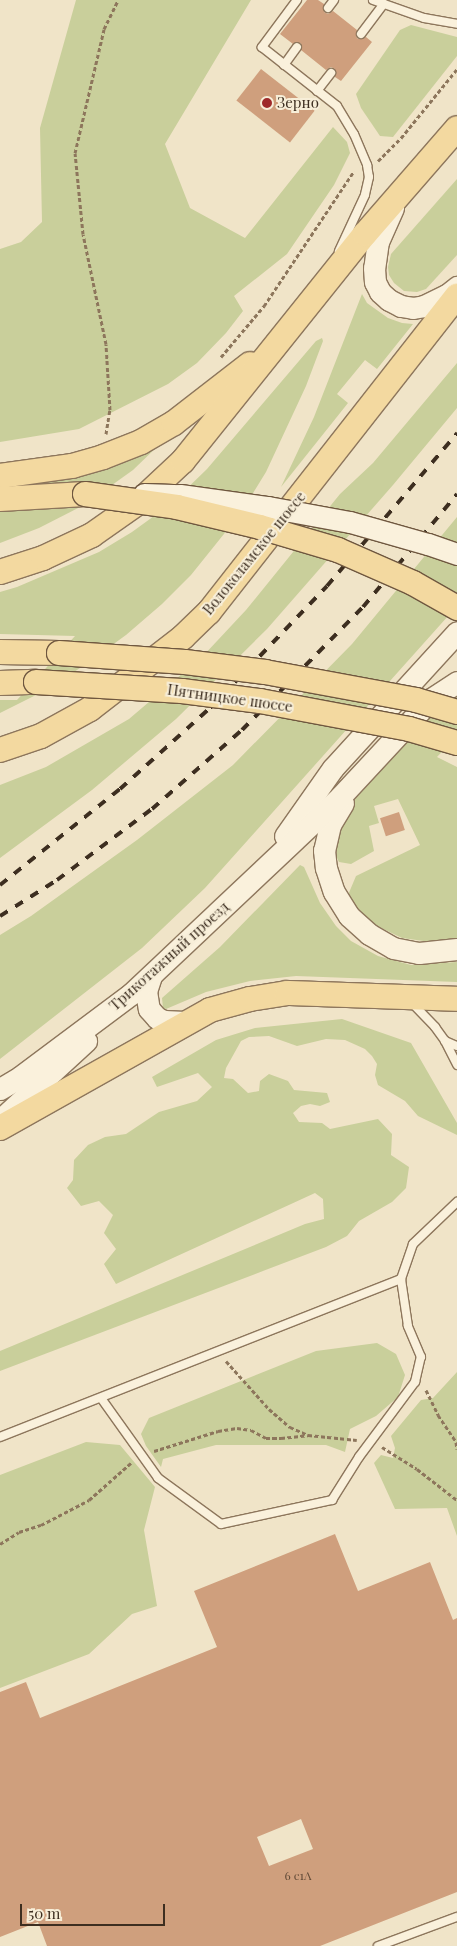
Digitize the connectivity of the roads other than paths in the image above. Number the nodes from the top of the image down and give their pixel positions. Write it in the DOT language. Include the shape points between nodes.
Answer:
graph roads {
  1 [pos="297,0"];
  2 [pos="334,0"];
  3 [pos="373,0"];
  4 [pos="384,4"];
  5 [pos="328,8"];
  6 [pos="457,24"];
  7 [pos="361,34"];
  8 [pos="297,47"];
  9 [pos="284,64"];
  10 [pos="331,73"];
  11 [pos="317,91"];
  12 [pos="457,128"];
  13 [pos="402,190"];
  14 [pos="457,288"];
  15 [pos="321,290"];
  16 [pos="457,296"];
  17 [pos="280,339"];
  18 [pos="0,476"];
  19 [pos="85,494"];
  20 [pos="0,499"];
  21 [pos="457,554"];
  22 [pos="0,572"];
  23 [pos="457,608"];
  24 [pos="457,632"];
  25 [pos="0,652"];
  26 [pos="0,682"];
  27 [pos="457,682"];
  28 [pos="457,712"];
  29 [pos="457,742"];
  30 [pos="4,749"];
  31 [pos="366,770"];
  32 [pos="261,870"];
  33 [pos="457,949"];
  34 [pos="151,976"];
  35 [pos="132,994"];
  36 [pos="404,997"];
  37 [pos="457,999"];
  38 [pos="185,1022"];
  39 [pos="445,1041"];
  40 [pos="457,1046"];
  41 [pos="457,1065"];
  42 [pos="0,1089"];
  43 [pos="0,1120"];
  44 [pos="0,1128"];
  45 [pos="457,1202"];
  46 [pos="401,1279"];
  47 [pos="101,1398"];
  48 [pos="0,1437"];
  49 [pos="457,1917"];
  50 [pos="378,1946"];
  1 -- 9 [label="lane" via="262,47"];
  2 -- 5 [label="lane"];
  3 -- 4 [label="lane"];
  4 -- 6 [label="lane" via="424,18"];
  4 -- 7 [label="lane"];
  8 -- 9 [label="lane"];
  9 -- 11 [label="lane"];
  10 -- 11 [label="lane"];
  11 -- 15 [label="lane" via="337,106 354,134 369,177"];
  12 -- 13 [label="main road"];
  13 -- 14 [label="main road" via="378,241 374,268 380,292 401,306 413,308"];
  13 -- 15 [label="main road"];
  15 -- 17 [label="main road"];
  16 -- 30 [label="main road, Волоколамское шоссе" via="209,612 183,638 90,709 40,736"];
  17 -- 18 [label="main road" via="181,418 141,442 72,466"];
  17 -- 22 [label="main road" via="183,461 139,502 92,535 44,558"];
  19 -- 20 [label="main road"];
  19 -- 21 [label="main road, bridge" via="180,494 268,507 350,522"];
  19 -- 23 [label="main road, bridge" via="177,507 338,550 413,583"];
  24 -- 32 [label="main road, Трикотажный проезд" via="333,768"];
  25 -- 28 [label="main road, Пятницкое шоссе, bridge" via="185,662 265,672 416,700"];
  26 -- 29 [label="main road, Пятницкое шоссе, bridge" via="182,690 409,728"];
  27 -- 31 [label="main road, Трикотажный проезд" via="431,699"];
  31 -- 32 [label="main road, Трикотажный проезд"];
  31 -- 33 [label="main road" via="330,825 324,850 334,892 349,916 369,934 393,948 419,953"];
  32 -- 34 [label="main road, Трикотажный проезд" via="220,913"];
  34 -- 35 [label="main road, Трикотажный проезд"];
  34 -- 38 [label="main road" via="146,991 149,1009 164,1021"];
  35 -- 42 [label="main road, Трикотажный проезд"];
  35 -- 43 [label="main road" via="77,1051"];
  36 -- 37 [label="main road"];
  36 -- 38 [label="main road" via="286,993 210,1010"];
  36 -- 39 [label="lane" via="422,1011"];
  38 -- 44 [label="main road"];
  39 -- 40 [label="lane"];
  39 -- 41 [label="lane"];
  45 -- 46 [label="lane" via="414,1244"];
  46 -- 47 [label="lane"];
  46 -- 47 [label="lane" via="408,1326 421,1357 415,1382 332,1500 220,1524 158,1478"];
  47 -- 48 [label="lane"];
  49 -- 50 [label="lane"];
}
